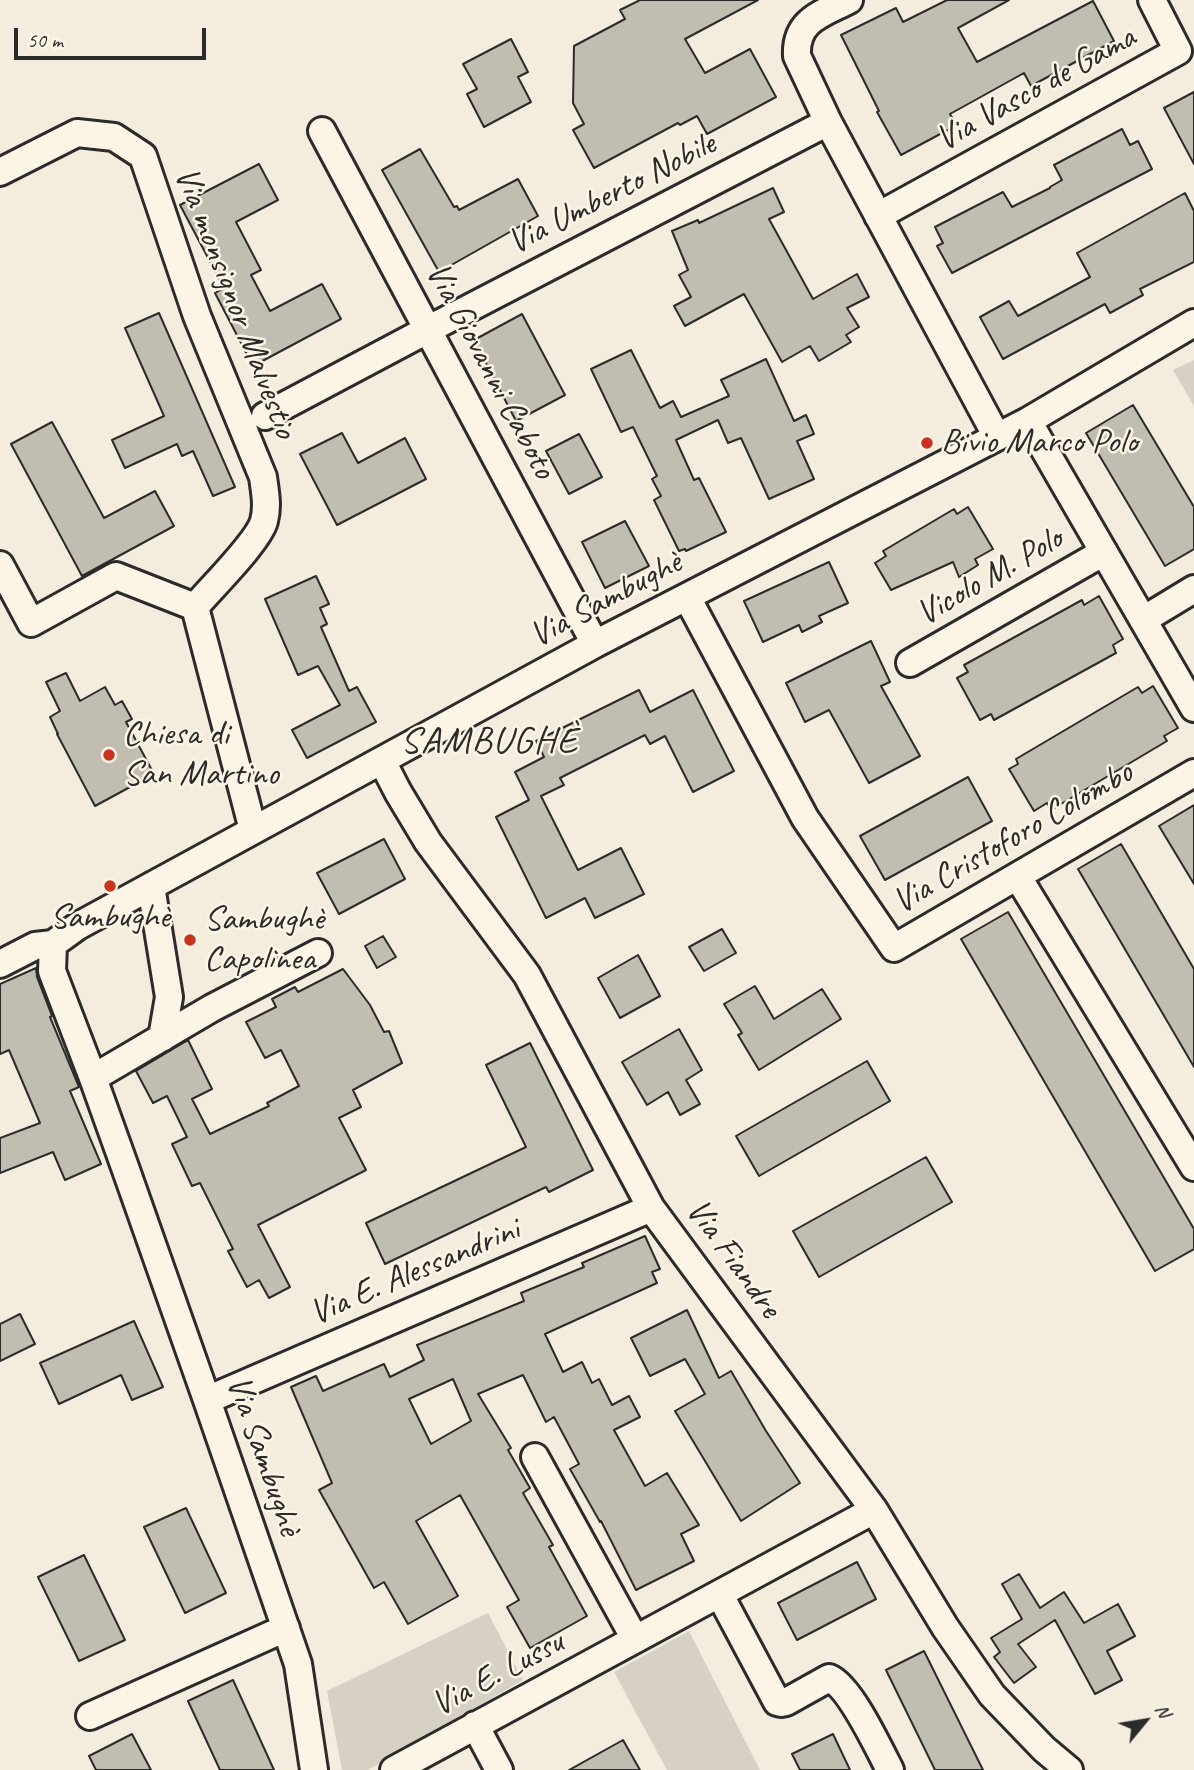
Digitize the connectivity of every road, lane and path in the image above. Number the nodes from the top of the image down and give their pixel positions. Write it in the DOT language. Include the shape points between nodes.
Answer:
graph roads {
  1 [pos="849,0"];
  2 [pos="1152,0"];
  3 [pos="828,122"];
  4 [pos="322,131"];
  5 [pos="0,172"];
  6 [pos="878,216"];
  7 [pos="1193,326"];
  8 [pos="429,329"];
  9 [pos="265,416"];
  10 [pos="1028,421"];
  11 [pos="997,437"];
  12 [pos="1104,552"];
  13 [pos="0,565"];
  14 [pos="1194,589"];
  15 [pos="687,597"];
  16 [pos="195,607"];
  17 [pos="1143,620"];
  18 [pos="595,644"];
  19 [pos="910,663"];
  20 [pos="1194,708"];
  21 [pos="382,761"];
  22 [pos="1194,773"];
  23 [pos="253,830"];
  24 [pos="1018,877"];
  25 [pos="151,886"];
  26 [pos="53,944"];
  27 [pos="318,953"];
  28 [pos="0,964"];
  29 [pos="162,1038"];
  30 [pos="93,1078"];
  31 [pos="1194,1167"];
  32 [pos="651,1208"];
  33 [pos="207,1399"];
  34 [pos="535,1457"];
  35 [pos="874,1510"];
  36 [pos="720,1595"];
  37 [pos="286,1628"];
  38 [pos="635,1639"];
  39 [pos="90,1716"];
  40 [pos="475,1725"];
  41 [pos="314,1770"];
  42 [pos="394,1770"];
  43 [pos="499,1770"];
  44 [pos="890,1770"];
  45 [pos="1069,1770"];
  1 -- 3 [label="street" via="812,20 796,44 797,56"];
  2 -- 6 [label="street, Via Vasco de Gama" via="1178,51"];
  3 -- 6 [label="street"];
  3 -- 8 [label="street, Via Umberto Nobile"];
  4 -- 8 [label="street, Via Giovanni Caboto"];
  5 -- 16 [label="street, Via monsignor Malvestio" via="77,133 114,137 143,156 197,316 263,477 267,503 264,524"];
  6 -- 11 [label="street"];
  7 -- 10 [label="street, Via Sambughè"];
  8 -- 9 [label="street, Via Umberto Nobile"];
  8 -- 18 [label="street, Via Giovanni Caboto"];
  10 -- 11 [label="street, Via Sambughè"];
  10 -- 12 [label="street"];
  11 -- 15 [label="street, Via Sambughè"];
  12 -- 17 [label="street"];
  12 -- 19 [label="street, Vicolo M. Polo"];
  13 -- 16 [label="street" via="31,623 116,576"];
  14 -- 17 [label="street"];
  15 -- 18 [label="street, Via Sambughè"];
  15 -- 24 [label="street, Via Cristoforo Colombo" via="805,818 894,948"];
  16 -- 23 [label="street"];
  17 -- 20 [label="street"];
  18 -- 21 [label="street, Via Sambughè"];
  21 -- 23 [label="street, Via Sambughè"];
  21 -- 32 [label="street, Via Fiandre" via="428,842 527,975"];
  22 -- 24 [label="street, Via Cristoforo Colombo"];
  23 -- 25 [label="street, Via Sambughè"];
  24 -- 31 [label="street"];
  25 -- 26 [label="street, Via Sambughè"];
  25 -- 29 [label="street" via="169,997"];
  26 -- 28 [label="street, Via Sambughè" via="35,946"];
  26 -- 30 [label="street, Via Sambughè" via="52,971"];
  27 -- 29 [label="street"];
  29 -- 30 [label="street"];
  30 -- 33 [label="street, Via Sambughè"];
  32 -- 33 [label="street, Via E. Alessandrini"];
  32 -- 35 [label="street, Via Fiandre"];
  33 -- 37 [label="street, Via Sambughè"];
  34 -- 38 [label="street"];
  35 -- 36 [label="street, Via E. Lussu"];
  35 -- 45 [label="street, Via Fiandre" via="992,1695"];
  36 -- 38 [label="street, Via E. Lussu"];
  36 -- 44 [label="street" via="777,1702 786,1702 829,1678 834,1680 853,1703"];
  37 -- 39 [label="street"];
  37 -- 41 [label="street, Via Sambughè" via="298,1664"];
  38 -- 40 [label="street, Via E. Lussu"];
  40 -- 42 [label="street, Via E. Lussu"];
  40 -- 43 [label="street"];
}
